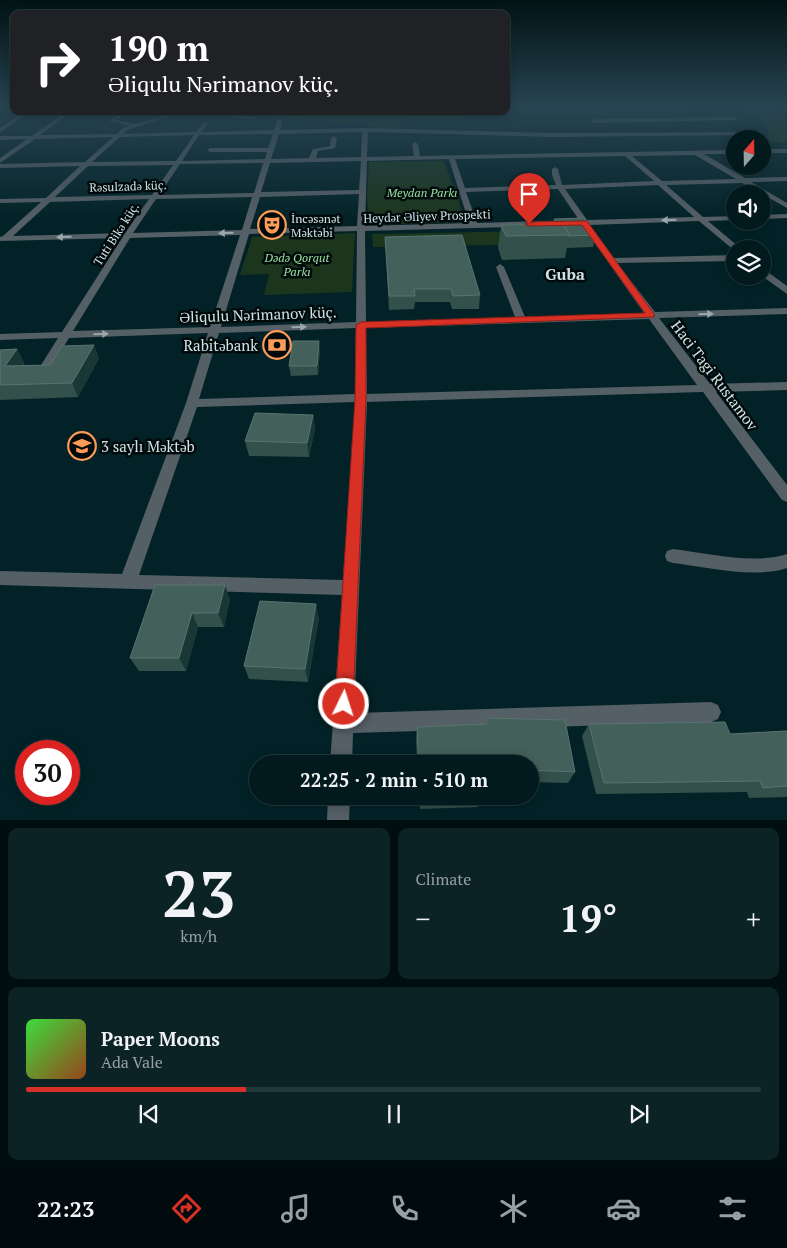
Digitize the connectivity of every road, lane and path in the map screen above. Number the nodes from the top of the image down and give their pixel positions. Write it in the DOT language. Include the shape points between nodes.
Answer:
graph roads {
  1 [pos="25,145"];
  2 [pos="107,145"];
  3 [pos="188,145"];
  4 [pos="272,145"];
  5 [pos="333,145"];
  6 [pos="364,145"];
  7 [pos="415,145"];
  8 [pos="556,145"];
  9 [pos="664,147"];
  10 [pos="478,149"];
  11 [pos="210,150"];
  12 [pos="771,151"];
  13 [pos="787,151"];
  14 [pos="695,152"];
  15 [pos="726,152"];
  16 [pos="672,153"];
  17 [pos="626,154"];
  18 [pos="269,155"];
  19 [pos="560,155"];
  20 [pos="451,157"];
  21 [pos="481,157"];
  22 [pos="417,158"];
  23 [pos="363,159"];
  24 [pos="312,160"];
  25 [pos="0,162"];
  26 [pos="176,163"];
  27 [pos="86,164"];
  28 [pos="0,166"];
  29 [pos="555,169"];
  30 [pos="787,179"];
  31 [pos="744,181"];
  32 [pos="659,183"];
  33 [pos="560,187"];
  34 [pos="462,190"];
  35 [pos="362,192"];
  36 [pos="258,194"];
  37 [pos="154,196"];
  38 [pos="48,200"];
  39 [pos="0,201"];
  40 [pos="787,206"];
  41 [pos="787,216"];
  42 [pos="771,217"];
  43 [pos="726,218"];
  44 [pos="702,219"];
  45 [pos="584,222"];
  46 [pos="474,226"];
  47 [pos="361,229"];
  48 [pos="244,232"];
  49 [pos="127,236"];
  50 [pos="726,240"];
  51 [pos="2,241"];
  52 [pos="726,258"];
  53 [pos="611,261"];
  54 [pos="500,267"];
  55 [pos="771,278"];
  56 [pos="787,291"];
  57 [pos="787,312"];
  58 [pos="651,316"];
  59 [pos="521,320"];
  60 [pos="361,325"];
  61 [pos="216,330"];
  62 [pos="67,335"];
  63 [pos="0,337"];
  64 [pos="42,372"];
  65 [pos="787,386"];
  66 [pos="707,389"];
  67 [pos="361,399"];
  68 [pos="192,402"];
  69 [pos="787,496"];
  70 [pos="673,556"];
  71 [pos="787,561"];
  72 [pos="0,578"];
  73 [pos="128,581"];
  74 [pos="352,588"];
  75 [pos="711,712"];
  76 [pos="343,723"];
  77 [pos="341,755"];
  78 [pos="339,805"];
  79 [pos="338,820"];
  1 -- 25 [label="street"];
  2 -- 27 [label="street"];
  3 -- 26 [label="street, Tuti Bikə küç."];
  4 -- 18 [label="street"];
  5 -- 24 [label="street" via="315,150"];
  6 -- 23 [label="street"];
  7 -- 22 [label="street"];
  8 -- 19 [label="street"];
  9 -- 16 [label="street"];
  10 -- 21 [label="street"];
  11 -- 18 [label="street"];
  12 -- 13 [label="street"];
  14 -- 15 [label="street"];
  14 -- 16 [label="street"];
  14 -- 31 [label="street"];
  16 -- 17 [label="street"];
  17 -- 19 [label="street"];
  17 -- 32 [label="street"];
  18 -- 24 [label="street"];
  18 -- 26 [label="street"];
  18 -- 36 [label="street"];
  19 -- 21 [label="street"];
  20 -- 21 [label="street"];
  20 -- 22 [label="street"];
  20 -- 34 [label="street"];
  22 -- 23 [label="street"];
  23 -- 24 [label="street"];
  23 -- 35 [label="street"];
  26 -- 27 [label="street"];
  26 -- 37 [label="street, Tuti Bikə küç."];
  27 -- 28 [label="street"];
  27 -- 38 [label="street"];
  29 -- 33 [label="street, Haci Tagi Rustamov"];
  30 -- 31 [label="street"];
  31 -- 32 [label="street"];
  31 -- 40 [label="street"];
  32 -- 33 [label="street"];
  32 -- 44 [label="street"];
  33 -- 34 [label="street"];
  33 -- 45 [label="street, Haci Tagi Rustamov"];
  34 -- 46 [label="street"];
  35 -- 36 [label="street, Rəsulzadə küç."];
  35 -- 47 [label="street"];
  36 -- 37 [label="street, Rəsulzadə küç."];
  36 -- 48 [label="street"];
  37 -- 38 [label="street, Rəsulzadə küç."];
  37 -- 49 [label="street, Tuti Bikə küç."];
  38 -- 39 [label="street, Rəsulzadə küç."];
  38 -- 51 [label="street"];
  41 -- 42 [label="street"];
  43 -- 44 [label="street, Heydər Əliyev Prospekti"];
  44 -- 45 [label="street, Heydər Əliyev Prospekti, one-way"];
  44 -- 50 [label="street"];
  45 -- 46 [label="street, Heydər Əliyev Prospekti"];
  45 -- 53 [label="street, Haci Tagi Rustamov"];
  46 -- 47 [label="street, Heydər Əliyev Prospekti"];
  47 -- 48 [label="street, Heydər Əliyev Prospekti"];
  47 -- 60 [label="street"];
  48 -- 49 [label="street, Heydər Əliyev Prospekti, one-way"];
  48 -- 61 [label="street"];
  49 -- 51 [label="street, Heydər Əliyev Prospekti, one-way"];
  49 -- 62 [label="street, Tuti Bikə küç."];
  52 -- 53 [label="street"];
  53 -- 58 [label="street, Haci Tagi Rustamov"];
  54 -- 59 [label="street"];
  55 -- 56 [label="street"];
  58 -- 57 [label="street, Əliqulu Nərimanov küç., one-way"];
  58 -- 59 [label="street, Əliqulu Nərimanov küç."];
  58 -- 66 [label="street, Haci Tagi Rustamov"];
  59 -- 60 [label="street, Əliqulu Nərimanov küç."];
  61 -- 60 [label="street, Əliqulu Nərimanov küç., one-way"];
  60 -- 67 [label="street"];
  62 -- 61 [label="street, Əliqulu Nərimanov küç., one-way"];
  61 -- 68 [label="street"];
  62 -- 63 [label="street, Əliqulu Nərimanov küç."];
  62 -- 64 [label="street, Tuti Bikə küç."];
  65 -- 66 [label="street"];
  66 -- 67 [label="street"];
  66 -- 69 [label="street, Haci Tagi Rustamov"];
  67 -- 68 [label="street"];
  67 -- 74 [label="street"];
  68 -- 73 [label="street"];
  70 -- 71 [label="street" via="765,565"];
  72 -- 73 [label="street"];
  73 -- 74 [label="street"];
  74 -- 76 [label="street"];
  75 -- 76 [label="street"];
  76 -- 77 [label="street"];
  78 -- 79 [label="street"];
}
